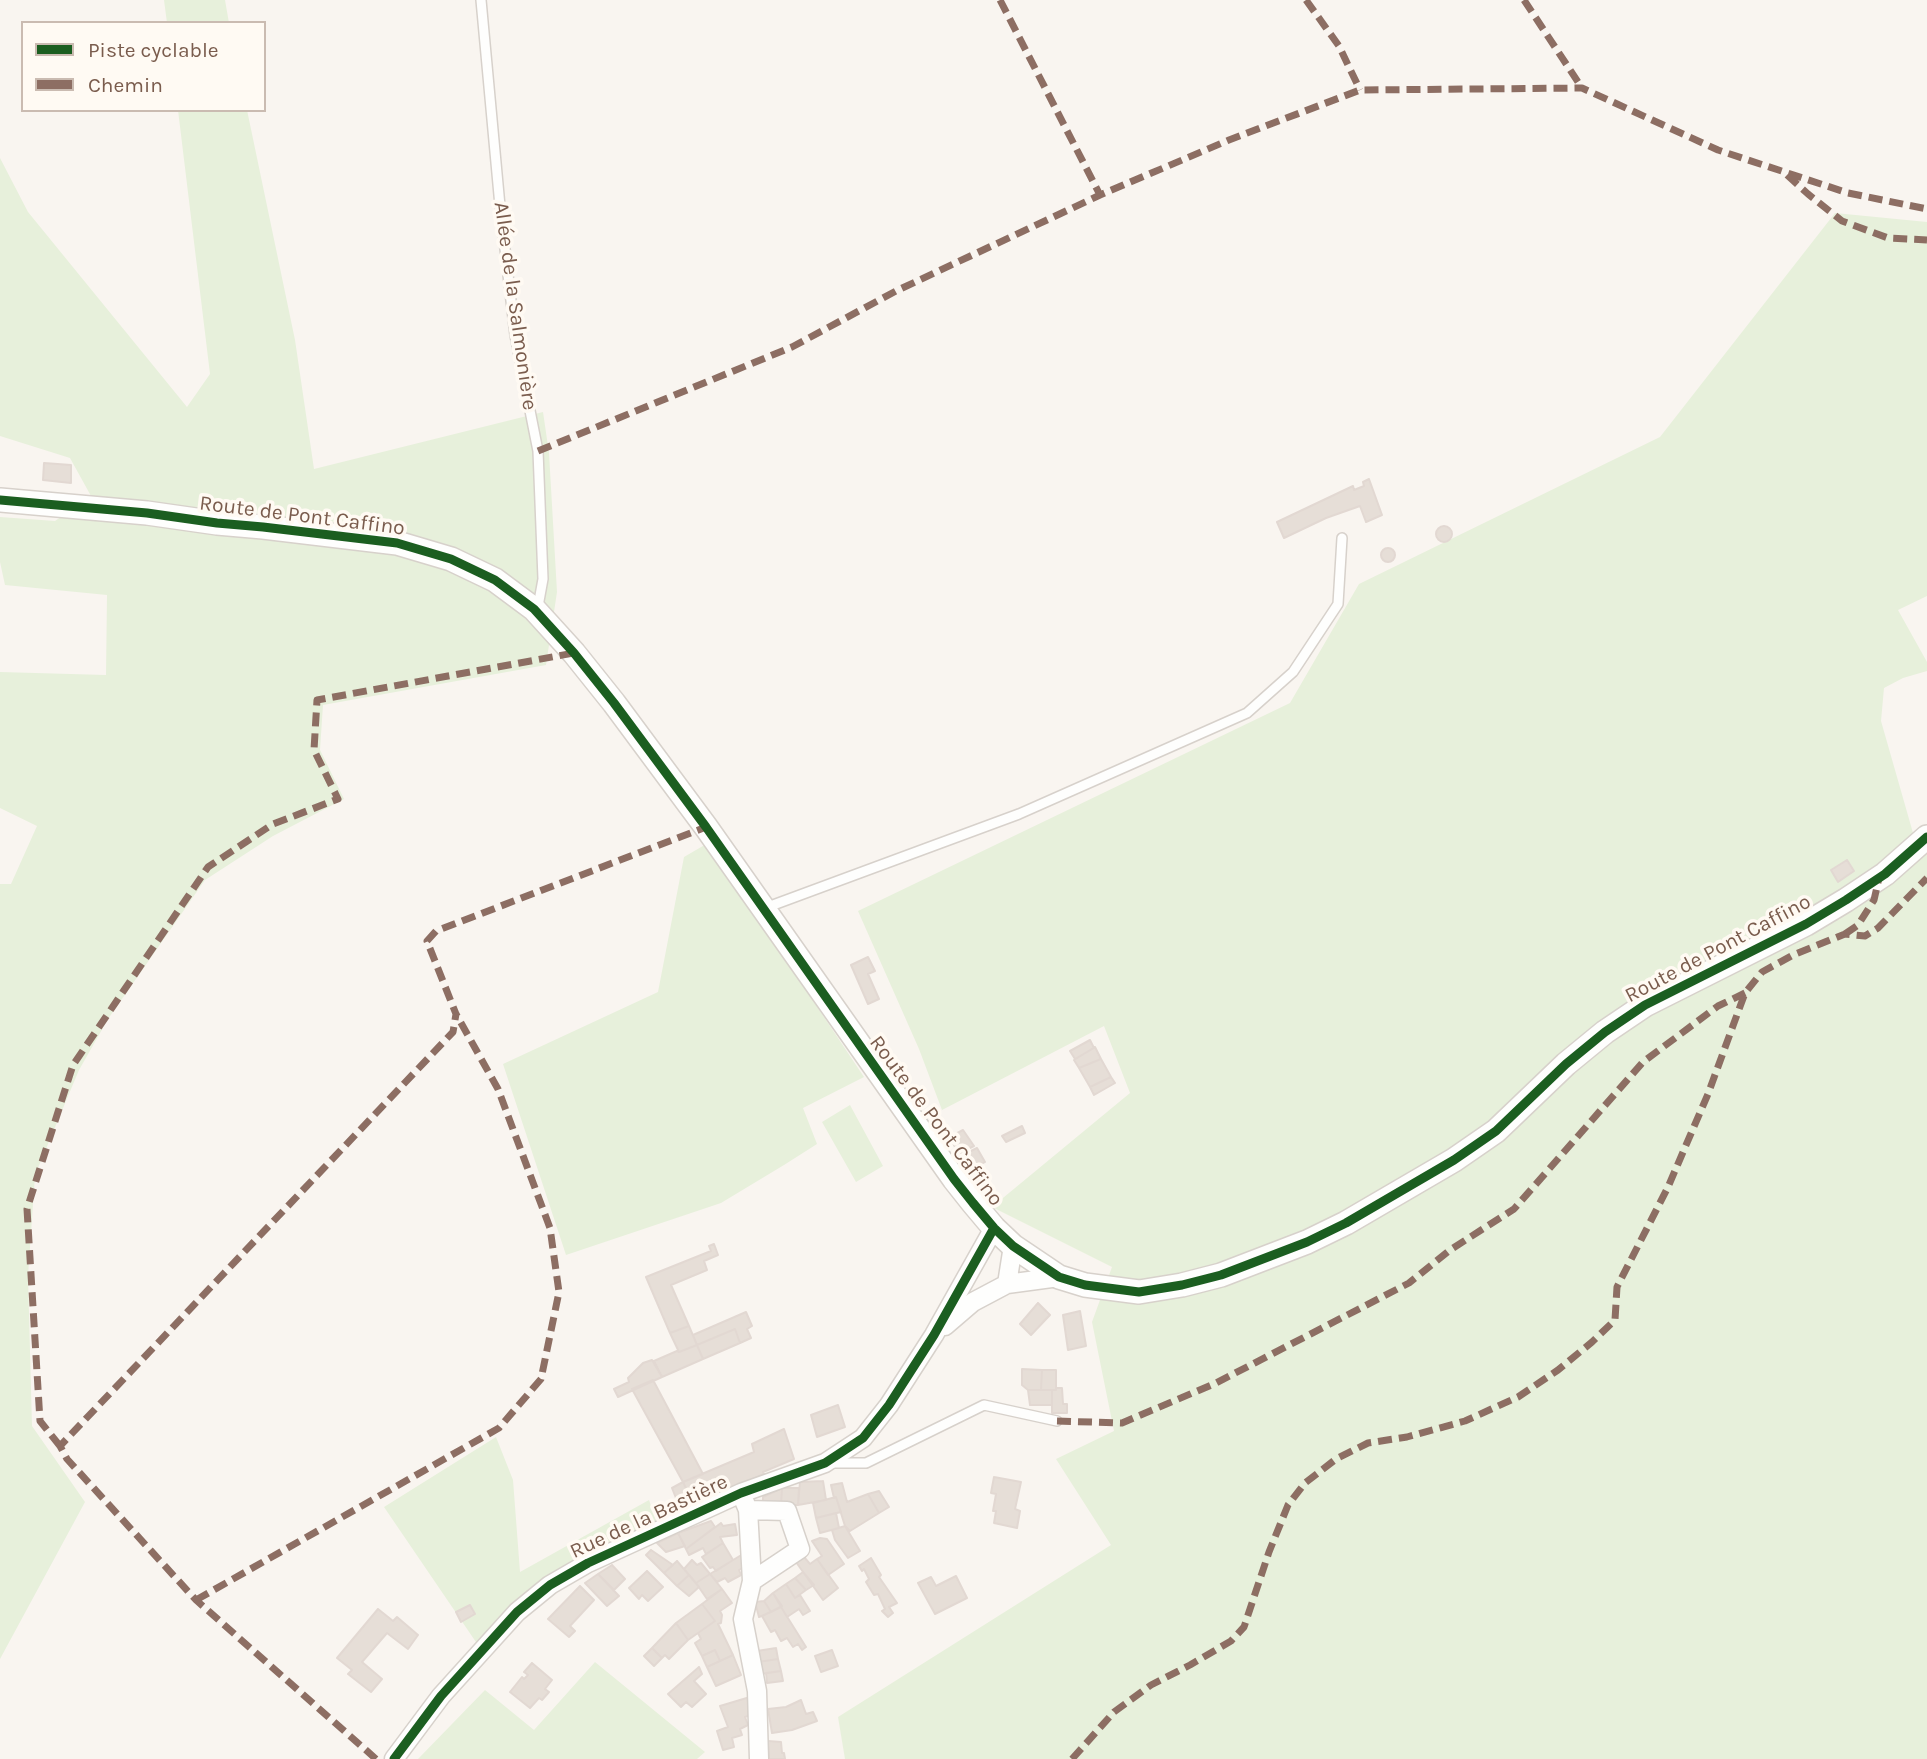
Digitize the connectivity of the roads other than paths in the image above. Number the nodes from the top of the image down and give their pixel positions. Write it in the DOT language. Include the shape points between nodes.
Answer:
graph roads {
  1 [pos="481,0"];
  2 [pos="0,500"];
  3 [pos="1342,538"];
  4 [pos="534,609"];
  5 [pos="1927,837"];
  6 [pos="763,908"];
  7 [pos="994,1228"];
  8 [pos="1013,1246"];
  9 [pos="1059,1277"];
  10 [pos="1007,1284"];
  11 [pos="934,1335"];
  12 [pos="1057,1421"];
  13 [pos="825,1463"];
  14 [pos="744,1502"];
  15 [pos="752,1581"];
  16 [pos="394,1759"];
  17 [pos="759,1759"];
  1 -- 4 [label="lane, Allée de la Salmonière" via="515,335 538,451 543,579"];
  2 -- 4 [label="street, Route de Pont Caffino" via="397,543 451,559 495,580"];
  3 -- 6 [label="lane" via="1338,604 1293,672 1247,713 1019,814"];
  4 -- 6 [label="street, Route de Pont Caffino" via="614,703"];
  5 -- 9 [label="street, Route de Pont Caffino" via="1885,874 1806,924 1645,1005 1566,1064 1496,1131 1454,1160 1307,1242 1221,1275 1139,1292"];
  6 -- 7 [label="street, Route de Pont Caffino" via="954,1179"];
  7 -- 8 [label="street, Route de Pont Caffino"];
  7 -- 11 [label="street"];
  8 -- 9 [label="street, Route de Pont Caffino"];
  8 -- 10 [label="street"];
  9 -- 10 [label="street"];
  10 -- 11 [label="street" via="973,1302"];
  11 -- 13 [label="street, Rue de la Bastière" via="863,1438"];
  12 -- 13 [label="lane" via="984,1405 866,1463"];
  13 -- 14 [label="street, Rue de la Bastière"];
  14 -- 15 [label="street"];
  14 -- 15 [label="street" via="786,1511 800,1549"];
  14 -- 16 [label="street, Rue de la Bastière" via="588,1563 550,1585 517,1612 441,1696"];
  15 -- 17 [label="street" via="743,1619 757,1691"];
}
